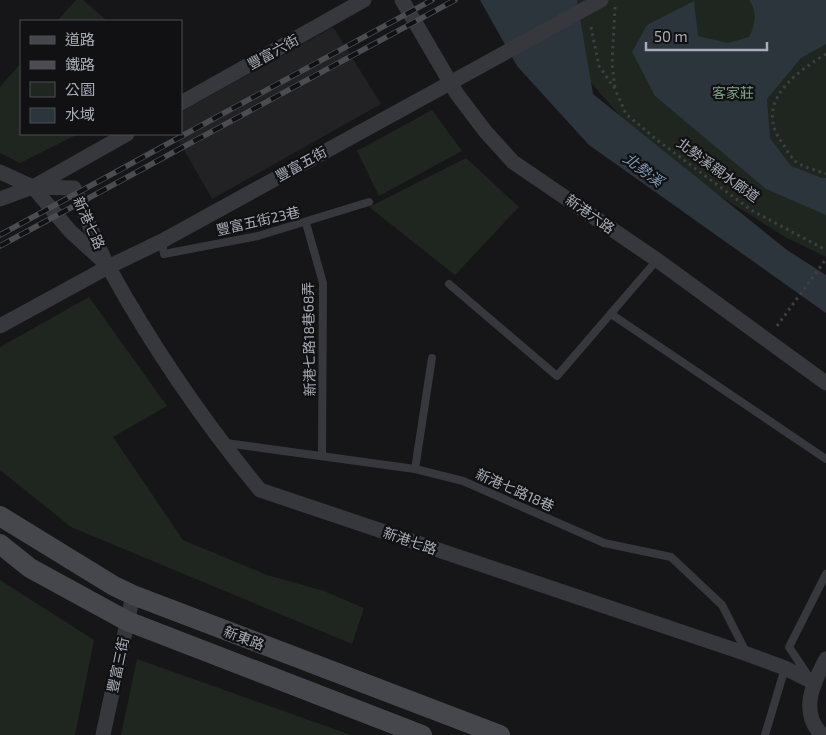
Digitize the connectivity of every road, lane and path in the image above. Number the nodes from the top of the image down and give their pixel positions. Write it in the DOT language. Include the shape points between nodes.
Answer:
graph roads {
  1 [pos="364,0"];
  2 [pos="402,0"];
  3 [pos="608,1"];
  4 [pos="591,27"];
  5 [pos="826,54"];
  6 [pos="449,82"];
  7 [pos="615,89"];
  8 [pos="182,103"];
  9 [pos="126,135"];
  10 [pos="0,172"];
  11 [pos="826,174"];
  12 [pos="33,187"];
  13 [pos="0,199"];
  14 [pos="369,202"];
  15 [pos="306,223"];
  16 [pos="162,240"];
  17 [pos="826,250"];
  18 [pos="826,259"];
  19 [pos="657,260"];
  20 [pos="108,267"];
  21 [pos="449,284"];
  22 [pos="611,314"];
  23 [pos="2,323"];
  24 [pos="777,326"];
  25 [pos="432,358"];
  26 [pos="826,383"];
  27 [pos="221,443"];
  28 [pos="322,456"];
  29 [pos="826,459"];
  30 [pos="415,469"];
  31 [pos="0,516"];
  32 [pos="0,544"];
  33 [pos="826,574"];
  34 [pos="132,595"];
  35 [pos="127,621"];
  36 [pos="747,654"];
  37 [pos="826,659"];
  38 [pos="785,668"];
  39 [pos="813,682"];
  40 [pos="103,735"];
  41 [pos="422,735"];
  42 [pos="500,735"];
  43 [pos="765,735"];
  44 [pos="822,735"];
  1 -- 8 [label="street, 豐富六街"];
  2 -- 6 [label="street, 新港六路"];
  3 -- 6 [label="street, 豐富五街"];
  3 -- 7 [label="path"];
  4 -- 7 [label="path" via="599,66"];
  5 -- 11 [label="path" via="806,66 780,92 772,108 776,135 795,161"];
  6 -- 16 [label="street, 豐富五街"];
  6 -- 19 [label="street, 新港六路" via="513,162"];
  7 -- 17 [label="path, 北勢溪親水廊道" via="626,114 657,140 751,210"];
  9 -- 12 [label="street"];
  10 -- 12 [label="street, 新港七路"];
  12 -- 13 [label="street"];
  12 -- 20 [label="street, 新港七路" via="70,231"];
  12 -- 20 [label="street, 新港七路" via="74,188"];
  14 -- 15 [label="lane, 豐富五街23巷"];
  15 -- 16 [label="lane, 豐富五街23巷" via="164,254"];
  15 -- 28 [label="lane, 新港七路18巷68弄" via="323,283"];
  16 -- 20 [label="street, 豐富五街"];
  18 -- 24 [label="path"];
  19 -- 22 [label="lane"];
  19 -- 26 [label="street, 新港六路"];
  20 -- 23 [label="street, 豐富五街"];
  20 -- 27 [label="street, 新港七路"];
  21 -- 22 [label="lane" via="557,376"];
  22 -- 29 [label="lane"];
  25 -- 30 [label="lane"];
  27 -- 28 [label="lane, 新港七路18巷"];
  27 -- 36 [label="street, 新港七路" via="260,490"];
  28 -- 30 [label="lane, 新港七路18巷"];
  30 -- 36 [label="lane, 新港七路18巷" via="463,480 604,543 671,557 722,605"];
  31 -- 34 [label="main road, 新東路"];
  32 -- 35 [label="main road, 新東路" via="30,568"];
  33 -- 39 [label="lane" via="789,647"];
  34 -- 35 [label="street, 豐富三街"];
  34 -- 42 [label="main road, 新東路"];
  35 -- 40 [label="street, 豐富三街"];
  35 -- 41 [label="main road, 新東路"];
  36 -- 38 [label="street, 新港七路"];
  37 -- 39 [label="street"];
  38 -- 39 [label="street, 新港七路"];
  38 -- 43 [label="lane"];
  39 -- 44 [label="street" via="810,712 816,729"];
}
